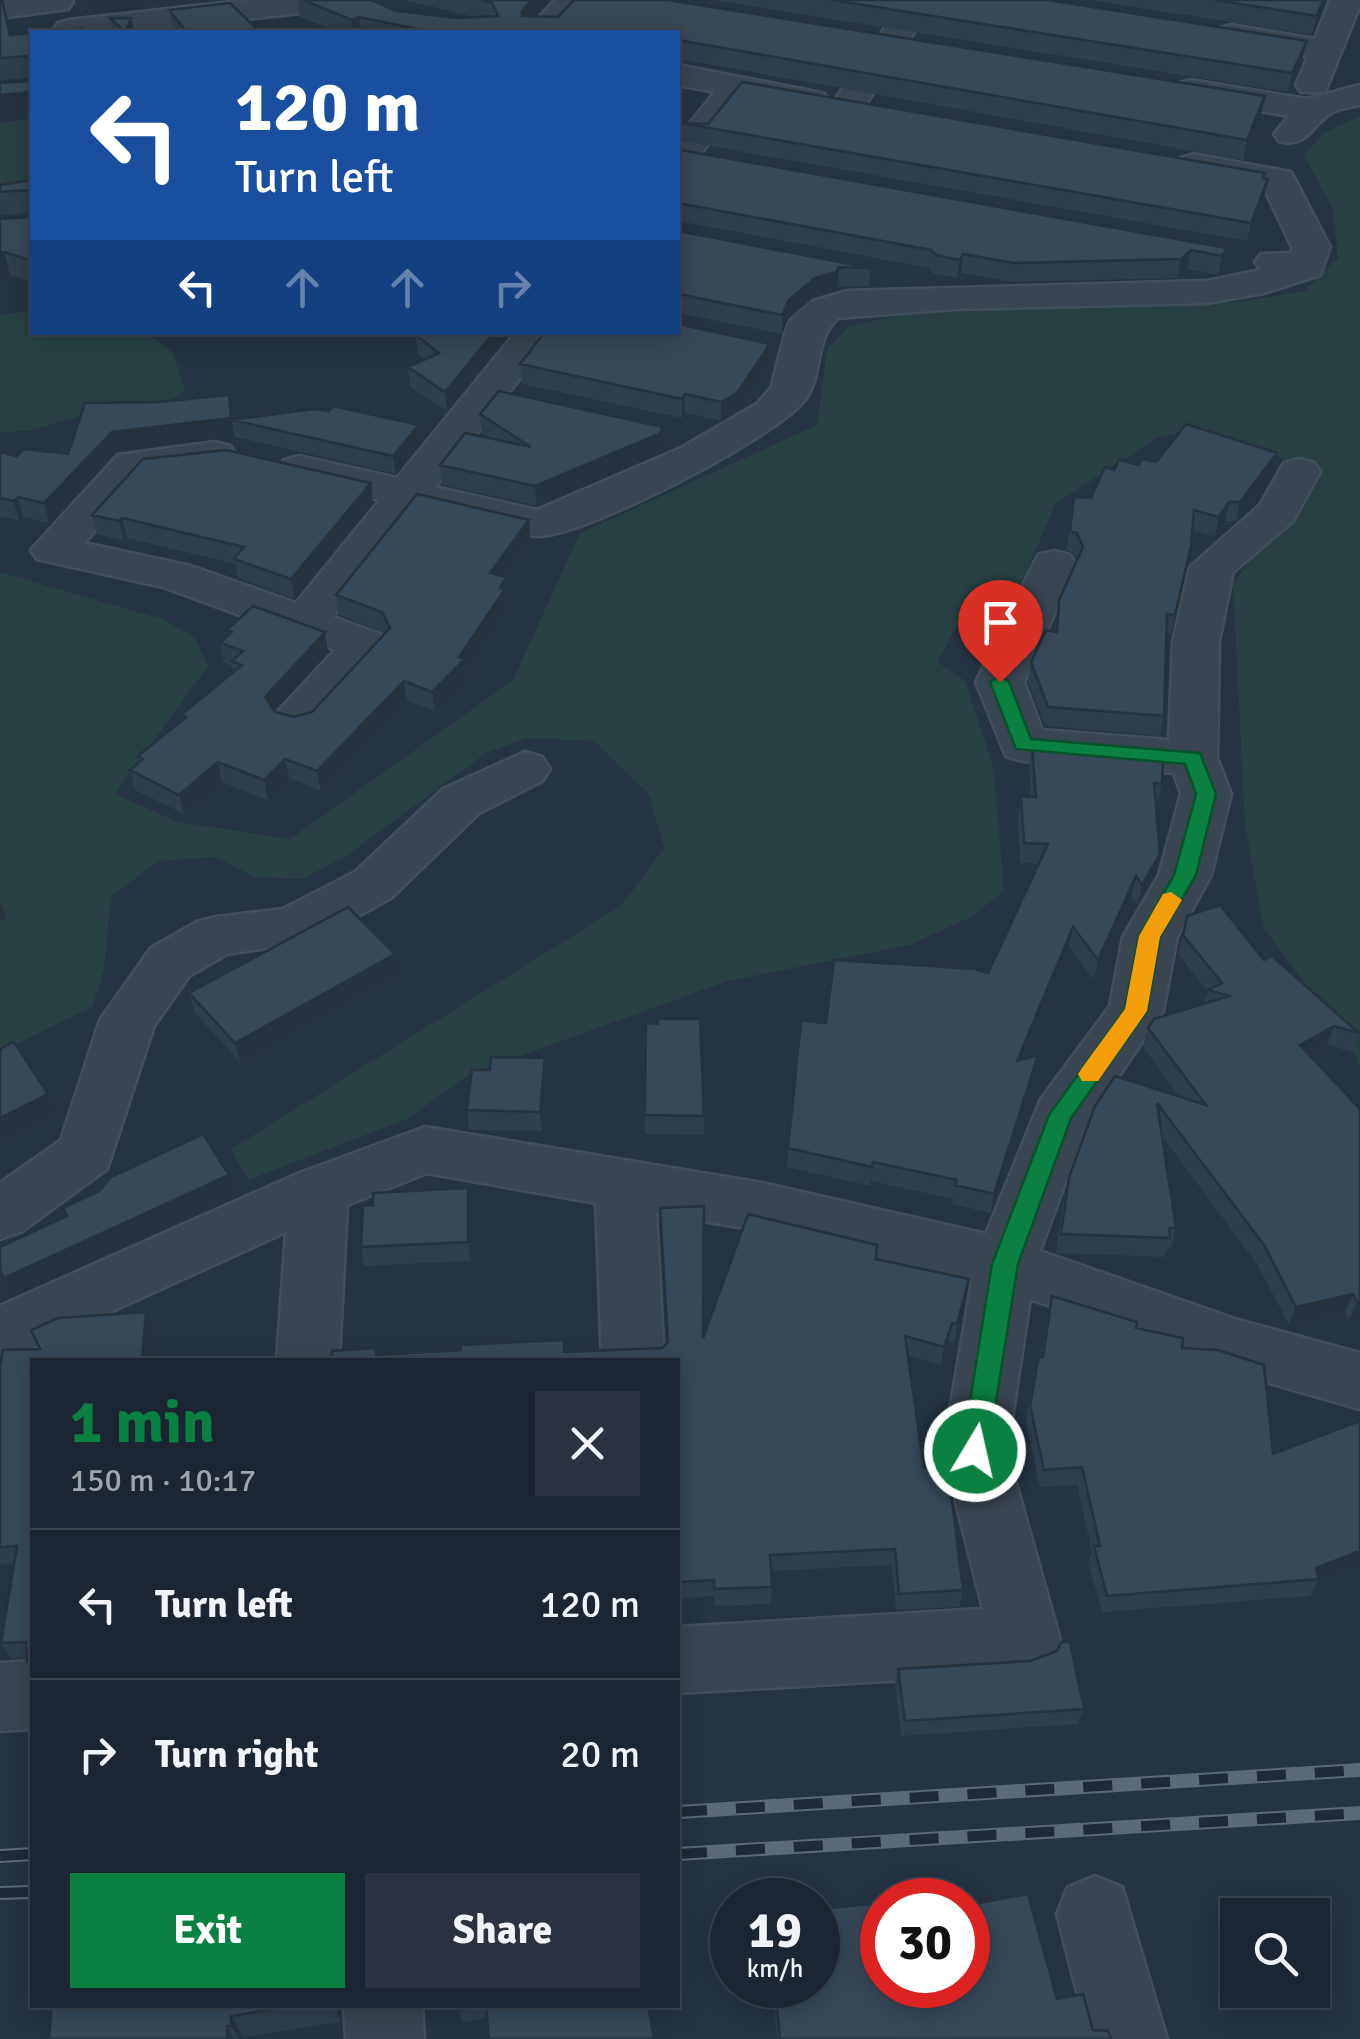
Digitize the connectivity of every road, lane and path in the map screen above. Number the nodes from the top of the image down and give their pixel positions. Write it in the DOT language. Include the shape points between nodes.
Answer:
graph roads {
  1 [pos="334,0"];
  2 [pos="572,0"];
  3 [pos="920,0"];
  4 [pos="1346,0"];
  5 [pos="0,9"];
  6 [pos="63,16"];
  7 [pos="1194,29"];
  8 [pos="544,30"];
  9 [pos="854,36"];
  10 [pos="891,42"];
  11 [pos="930,48"];
  12 [pos="1325,50"];
  13 [pos="680,75"];
  14 [pos="1166,86"];
  15 [pos="736,88"];
  16 [pos="1360,94"];
  17 [pos="847,107"];
  18 [pos="1317,107"];
  19 [pos="885,113"];
  20 [pos="680,157"];
  21 [pos="1152,158"];
  22 [pos="726,162"];
  23 [pos="1278,180"];
  24 [pos="1235,255"];
  25 [pos="842,266"];
  26 [pos="1307,267"];
  27 [pos="954,298"];
  28 [pos="534,335"];
  29 [pos="757,344"];
  30 [pos="798,353"];
  31 [pos="488,392"];
  32 [pos="529,401"];
  33 [pos="656,428"];
  34 [pos="722,444"];
  35 [pos="1299,472"];
  36 [pos="405,494"];
  37 [pos="1054,565"];
  38 [pos="305,622"];
  39 [pos="297,717"];
  40 [pos="1193,758"];
  41 [pos="525,770"];
  42 [pos="625,1181"];
  43 [pos="318,1191"];
  44 [pos="0,1215"];
  45 [pos="1005,1264"];
  46 [pos="0,1336"];
  47 [pos="308,1358"];
  48 [pos="633,1358"];
  49 [pos="1360,1381"];
  50 [pos="680,1660"];
  51 [pos="30,1696"];
  52 [pos="0,1697"];
  53 [pos="1095,1914"];
  54 [pos="383,2008"];
  55 [pos="385,2039"];
  56 [pos="1128,2039"];
  1 -- 6 [label="street"];
  2 -- 8 [label="street"];
  3 -- 10 [label="street"];
  4 -- 12 [label="street"];
  5 -- 6 [label="street"];
  7 -- 12 [label="street"];
  9 -- 10 [label="street"];
  10 -- 11 [label="street"];
  10 -- 17 [label="street"];
  12 -- 18 [label="street" via="1311,92"];
  13 -- 15 [label="street"];
  14 -- 18 [label="street"];
  15 -- 17 [label="street"];
  15 -- 20 [label="street"];
  16 -- 18 [label="street"];
  17 -- 19 [label="street"];
  18 -- 23 [label="street" via="1293,128"];
  20 -- 22 [label="street"];
  21 -- 23 [label="street"];
  23 -- 26 [label="street" via="1311,248"];
  24 -- 26 [label="street"];
  25 -- 27 [label="street" via="914,280"];
  26 -- 27 [label="street" via="1207,292"];
  27 -- 30 [label="street" via="824,310 806,326"];
  28 -- 31 [label="street"];
  29 -- 30 [label="street"];
  30 -- 34 [label="street" via="791,391"];
  31 -- 32 [label="street"];
  31 -- 36 [label="street"];
  33 -- 34 [label="street"];
  34 -- 36 [label="street" via="560,519 538,523"];
  35 -- 40 [label="street" via="1278,512 1212,567 1196,642"];
  36 -- 38 [label="street"];
  36 -- 38 [label="street" via="230,453 133,464 53,550 175,576"];
  37 -- 40 [label="street" via="1000,682 1023,745"];
  38 -- 39 [label="street" via="367,645"];
  40 -- 45 [label="street" via="1206,794 1185,875 1150,936 1136,1011 1060,1115"];
  41 -- 44 [label="street" via="461,801 373,885 294,926 216,936 170,962 128,1020 86,1153"];
  42 -- 43 [label="street" via="426,1150"];
  42 -- 45 [label="street"];
  42 -- 48 [label="street"];
  43 -- 46 [label="street"];
  43 -- 47 [label="street"];
  45 -- 49 [label="street" via="1238,1347"];
  45 -- 50 [label="street" via="975,1451 1025,1640"];
  51 -- 52 [label="street"];
  53 -- 56 [label="street"];
  54 -- 55 [label="street"];
}
